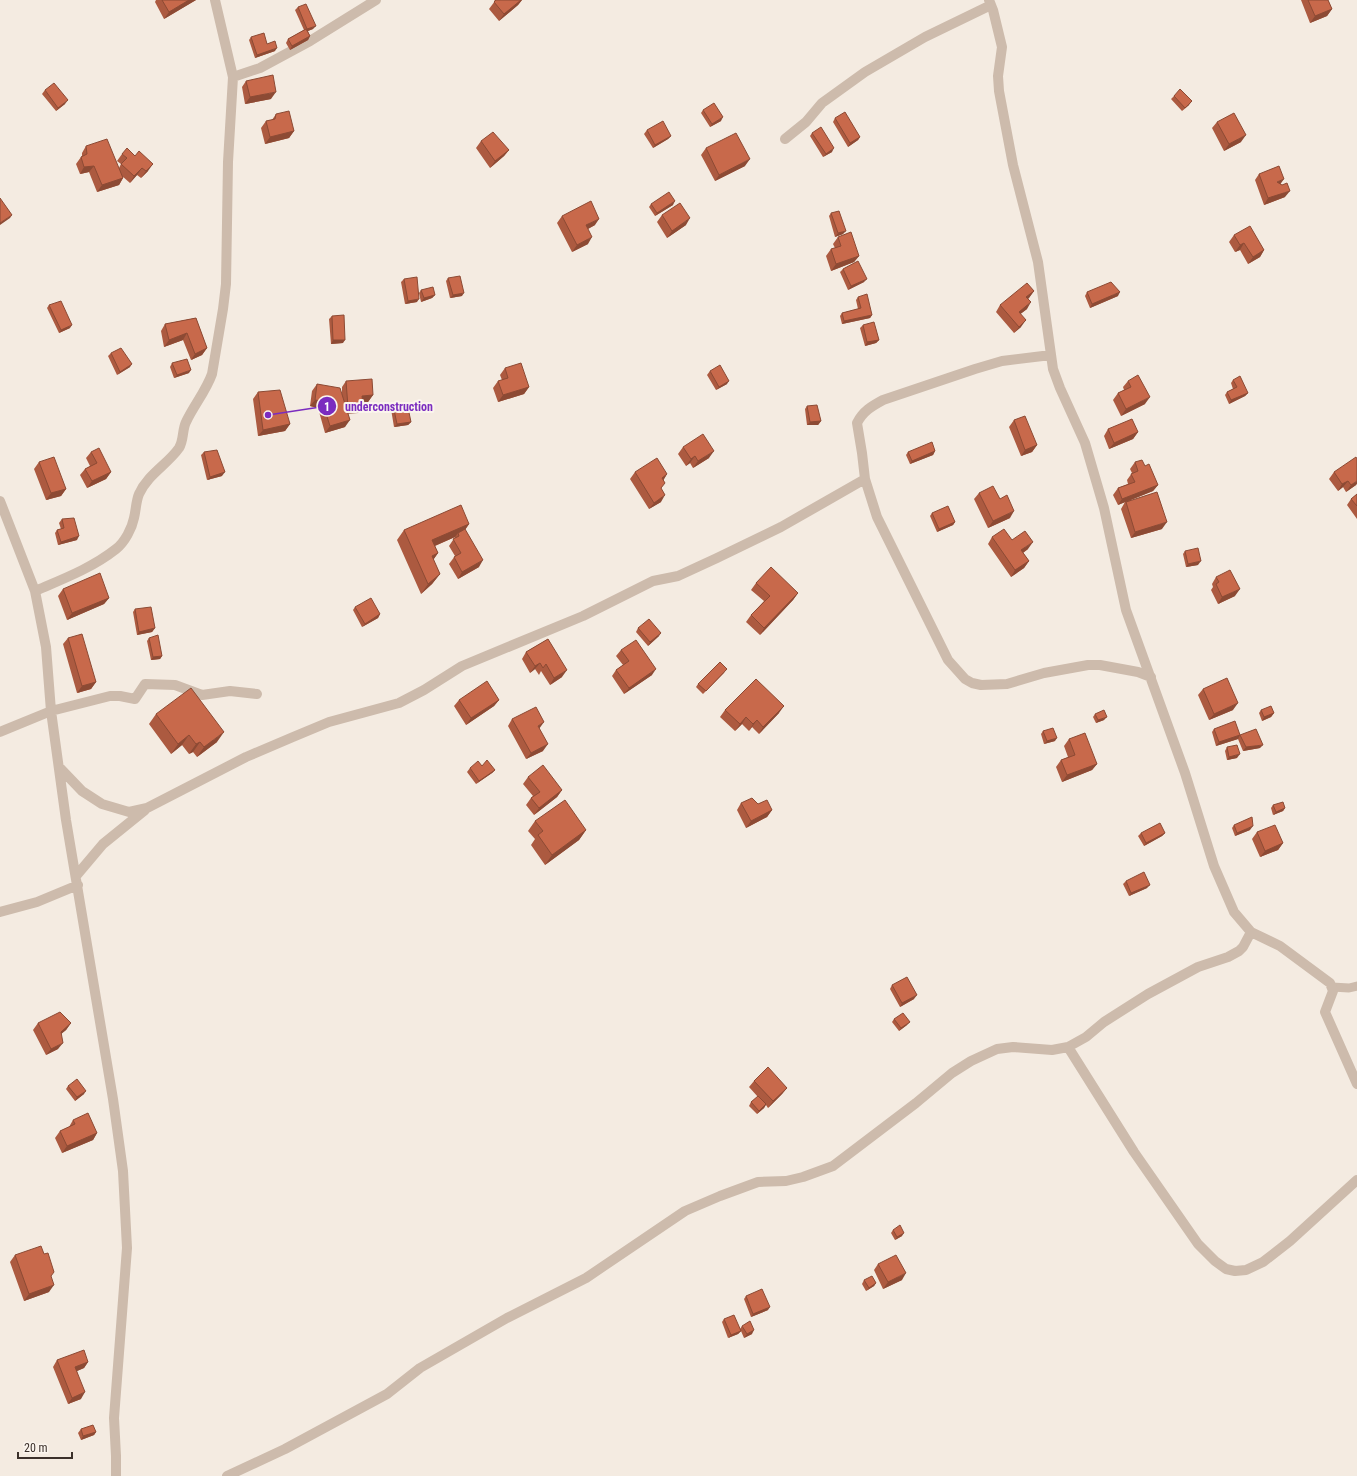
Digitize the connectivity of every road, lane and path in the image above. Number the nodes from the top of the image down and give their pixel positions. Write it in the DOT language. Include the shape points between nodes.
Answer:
graph roads {
  1 [pos="215,0"];
  2 [pos="376,0"];
  3 [pos="990,2"];
  4 [pos="233,77"];
  5 [pos="785,139"];
  6 [pos="1051,355"];
  7 [pos="865,479"];
  8 [pos="0,500"];
  9 [pos="35,591"];
  10 [pos="1152,678"];
  11 [pos="257,694"];
  12 [pos="51,711"];
  13 [pos="0,732"];
  14 [pos="59,766"];
  15 [pos="147,808"];
  16 [pos="77,880"];
  17 [pos="0,912"];
  18 [pos="1251,932"];
  19 [pos="1357,986"];
  20 [pos="1332,987"];
  21 [pos="1068,1047"];
  22 [pos="1357,1084"];
  23 [pos="1357,1180"];
  24 [pos="116,1476"];
  25 [pos="227,1476"];
  1 -- 4 [label="street"];
  2 -- 4 [label="street" via="260,68"];
  3 -- 5 [label="street" via="865,72 822,103 806,122"];
  3 -- 6 [label="street" via="1002,47 998,76 999,91 1013,165 1038,262"];
  4 -- 9 [label="street" via="228,162 226,284 209,384 185,422 182,443 141,489 131,527 117,548 81,572"];
  6 -- 7 [label="street" via="1002,361 883,400 872,406 863,412 857,423"];
  6 -- 10 [label="street" via="1060,388 1085,443 1104,508 1126,610"];
  7 -- 10 [label="street" via="877,517 948,660 966,679 981,685 1007,684 1044,673 1088,665 1138,672"];
  7 -- 15 [label="street" via="781,527 678,576 653,581 583,616 462,666 399,703 329,722 293,736"];
  8 -- 9 [label="street"];
  9 -- 12 [label="street" via="46,647"];
  10 -- 18 [label="street" via="1214,866 1234,912"];
  11 -- 12 [label="street" via="230,691 202,695 175,685 145,684 135,699 110,696"];
  12 -- 13 [label="street"];
  12 -- 14 [label="street"];
  14 -- 15 [label="street" via="82,791 102,804 129,812"];
  14 -- 16 [label="street"];
  15 -- 16 [label="street" via="103,844"];
  16 -- 17 [label="street" via="37,902"];
  16 -- 24 [label="street" via="123,1171 127,1248 114,1418"];
  18 -- 20 [label="street" via="1280,946"];
  18 -- 21 [label="street" via="1239,951 1198,967 1148,994"];
  19 -- 20 [label="lane"];
  20 -- 22 [label="street" via="1334,991 1325,1012"];
  21 -- 23 [label="street" via="1134,1152 1198,1244 1226,1268 1235,1271 1246,1270 1264,1262"];
  21 -- 25 [label="street" via="1052,1050 1013,1047 987,1053 952,1074 833,1166 803,1178 758,1182 685,1211 586,1278 507,1318 420,1368 387,1394 285,1449"];
}
